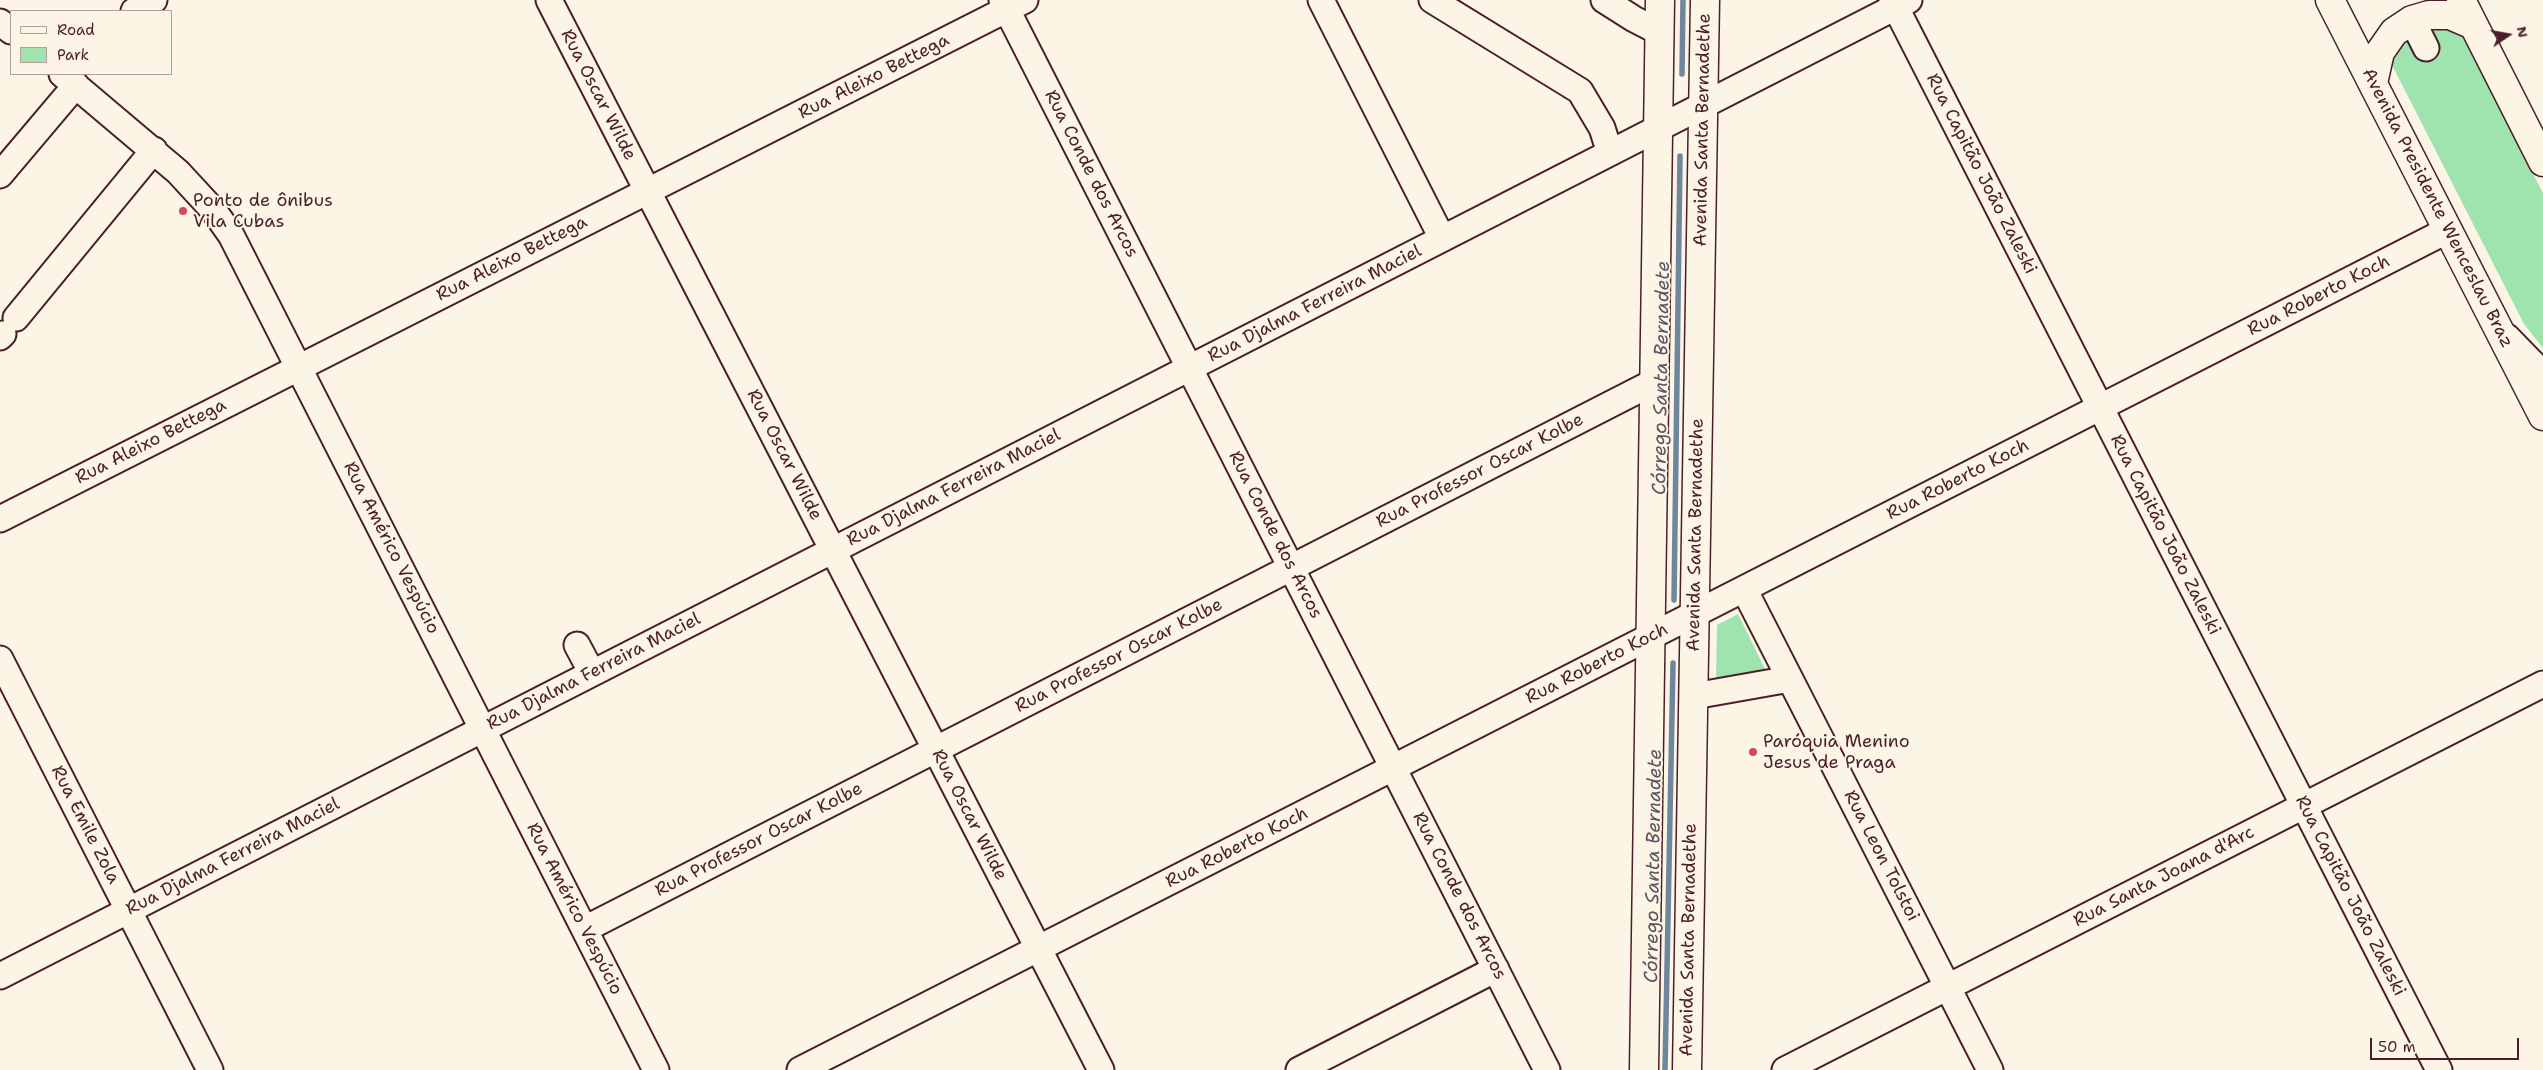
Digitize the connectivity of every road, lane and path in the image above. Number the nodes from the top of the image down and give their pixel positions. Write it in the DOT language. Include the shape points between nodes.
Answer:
graph roads {
  1 [pos="154,0"];
  2 [pos="549,0"];
  3 [pos="1321,0"];
  4 [pos="1432,0"];
  5 [pos="1604,0"];
  6 [pos="1660,0"];
  7 [pos="1705,0"];
  8 [pos="2330,0"];
  9 [pos="2461,0"];
  10 [pos="1898,2"];
  11 [pos="1011,3"];
  12 [pos="136,10"];
  13 [pos="2412,20"];
  14 [pos="0,22"];
  15 [pos="2473,25"];
  16 [pos="10,30"];
  17 [pos="1660,32"];
  18 [pos="2426,48"];
  19 [pos="69,79"];
  20 [pos="2373,83"];
  21 [pos="1703,105"];
  22 [pos="1658,128"];
  23 [pos="154,150"];
  24 [pos="1610,153"];
  25 [pos="2543,162"];
  26 [pos="0,175"];
  27 [pos="648,191"];
  28 [pos="2448,230"];
  29 [pos="1442,238"];
  30 [pos="2498,328"];
  31 [pos="6,330"];
  32 [pos="299,367"];
  33 [pos="1190,368"];
  34 [pos="2543,374"];
  35 [pos="1654,382"];
  36 [pos="2100,408"];
  37 [pos="2543,416"];
  38 [pos="0,519"];
  39 [pos="833,550"];
  40 [pos="1291,568"];
  41 [pos="1744,589"];
  42 [pos="1695,614"];
  43 [pos="1650,636"];
  44 [pos="577,645"];
  45 [pos="0,659"];
  46 [pos="592,673"];
  47 [pos="1790,679"];
  48 [pos="2543,684"];
  49 [pos="1694,696"];
  50 [pos="483,729"];
  51 [pos="936,750"];
  52 [pos="1393,768"];
  53 [pos="2304,806"];
  54 [pos="129,910"];
  55 [pos="585,929"];
  56 [pos="1038,948"];
  57 [pos="1496,969"];
  58 [pos="0,976"];
  59 [pos="1948,987"];
  60 [pos="210,1070"];
  61 [pos="656,1070"];
  62 [pos="800,1070"];
  63 [pos="1101,1070"];
  64 [pos="1299,1070"];
  65 [pos="1548,1070"];
  66 [pos="1644,1070"];
  67 [pos="1687,1070"];
  68 [pos="1785,1070"];
  69 [pos="1990,1070"];
  70 [pos="2439,1070"];
  1 -- 12 [label="street"];
  2 -- 27 [label="street, Rua Oscar Wilde"];
  3 -- 29 [label="street"];
  4 -- 24 [label="street" via="1580,91 1602,128"];
  5 -- 17 [label="street"];
  6 -- 17 [label="main road"];
  7 -- 21 [label="main road, Avenida Santa Bernadethe"];
  8 -- 20 [label="main road, Avenida Presidente Wenceslau Braz"];
  9 -- 15 [label="main road"];
  10 -- 21 [label="street, Rua Djalma Ferreira Maciel"];
  10 -- 36 [label="street, Rua Capitão João Zaleski"];
  11 -- 27 [label="street, Rua Aleixo Bettega"];
  11 -- 33 [label="street, Rua Conde dos Arcos"];
  13 -- 15 [label="main road" via="2428,15 2450,15"];
  13 -- 18 [label="street"];
  13 -- 20 [label="main road" via="2394,32 2380,52"];
  14 -- 16 [label="street"];
  15 -- 25 [label="main road"];
  17 -- 22 [label="main road"];
  19 -- 23 [label="street, Rua Américo Vespúcio"];
  19 -- 26 [label="street"];
  20 -- 28 [label="main road, Avenida Presidente Wenceslau Braz"];
  21 -- 22 [label="street, Rua Djalma Ferreira Maciel"];
  21 -- 42 [label="main road, Avenida Santa Bernadethe"];
  22 -- 24 [label="street, Rua Djalma Ferreira Maciel"];
  22 -- 35 [label="main road"];
  23 -- 31 [label="street"];
  23 -- 32 [label="street, Rua Américo Vespúcio" via="197,191 231,235"];
  24 -- 29 [label="street, Rua Djalma Ferreira Maciel"];
  27 -- 32 [label="street, Rua Aleixo Bettega"];
  27 -- 39 [label="street, Rua Oscar Wilde"];
  28 -- 30 [label="main road, Avenida Presidente Wenceslau Braz"];
  28 -- 36 [label="street, Rua Roberto Koch"];
  29 -- 33 [label="street, Rua Djalma Ferreira Maciel"];
  30 -- 34 [label="street"];
  30 -- 37 [label="main road, Avenida Presidente Wenceslau Braz"];
  32 -- 38 [label="street, Rua Aleixo Bettega"];
  32 -- 50 [label="street, Rua Américo Vespúcio"];
  33 -- 39 [label="street, Rua Djalma Ferreira Maciel"];
  33 -- 40 [label="street, Rua Conde dos Arcos"];
  35 -- 40 [label="street, Rua Professor Oscar Kolbe"];
  35 -- 43 [label="main road"];
  36 -- 41 [label="street, Rua Roberto Koch"];
  36 -- 53 [label="street, Rua Capitão João Zaleski"];
  39 -- 46 [label="street, Rua Djalma Ferreira Maciel"];
  39 -- 51 [label="street, Rua Oscar Wilde"];
  40 -- 51 [label="street, Rua Professor Oscar Kolbe"];
  40 -- 52 [label="street, Rua Conde dos Arcos"];
  41 -- 42 [label="street, Rua Roberto Koch"];
  41 -- 47 [label="street, Rua Leon Tolstoi"];
  42 -- 43 [label="street, Rua Roberto Koch"];
  42 -- 49 [label="main road, Avenida Santa Bernadethe"];
  43 -- 52 [label="street, Rua Roberto Koch"];
  43 -- 66 [label="main road"];
  44 -- 46 [label="street"];
  45 -- 54 [label="street, Rua Emile Zola"];
  46 -- 50 [label="street, Rua Djalma Ferreira Maciel"];
  47 -- 49 [label="street"];
  47 -- 59 [label="street, Rua Leon Tolstoi"];
  48 -- 53 [label="street, Rua Santa Joana d'Arc"];
  49 -- 67 [label="main road, Avenida Santa Bernadethe"];
  50 -- 54 [label="street, Rua Djalma Ferreira Maciel"];
  50 -- 55 [label="street, Rua Américo Vespúcio"];
  51 -- 55 [label="street, Rua Professor Oscar Kolbe"];
  51 -- 56 [label="street, Rua Oscar Wilde"];
  52 -- 56 [label="street, Rua Roberto Koch"];
  52 -- 57 [label="street, Rua Conde dos Arcos"];
  53 -- 59 [label="street, Rua Santa Joana d'Arc"];
  53 -- 70 [label="street, Rua Capitão João Zaleski"];
  54 -- 58 [label="street, Rua Djalma Ferreira Maciel"];
  54 -- 60 [label="street, Rua Emile Zola"];
  55 -- 61 [label="street, Rua Américo Vespúcio"];
  56 -- 62 [label="street, Rua Roberto Koch"];
  56 -- 63 [label="street, Rua Oscar Wilde"];
  57 -- 64 [label="street"];
  57 -- 65 [label="street, Rua Conde dos Arcos"];
  59 -- 68 [label="street, Rua Santa Joana d'Arc"];
  59 -- 69 [label="street, Rua Leon Tolstoi"];
}
